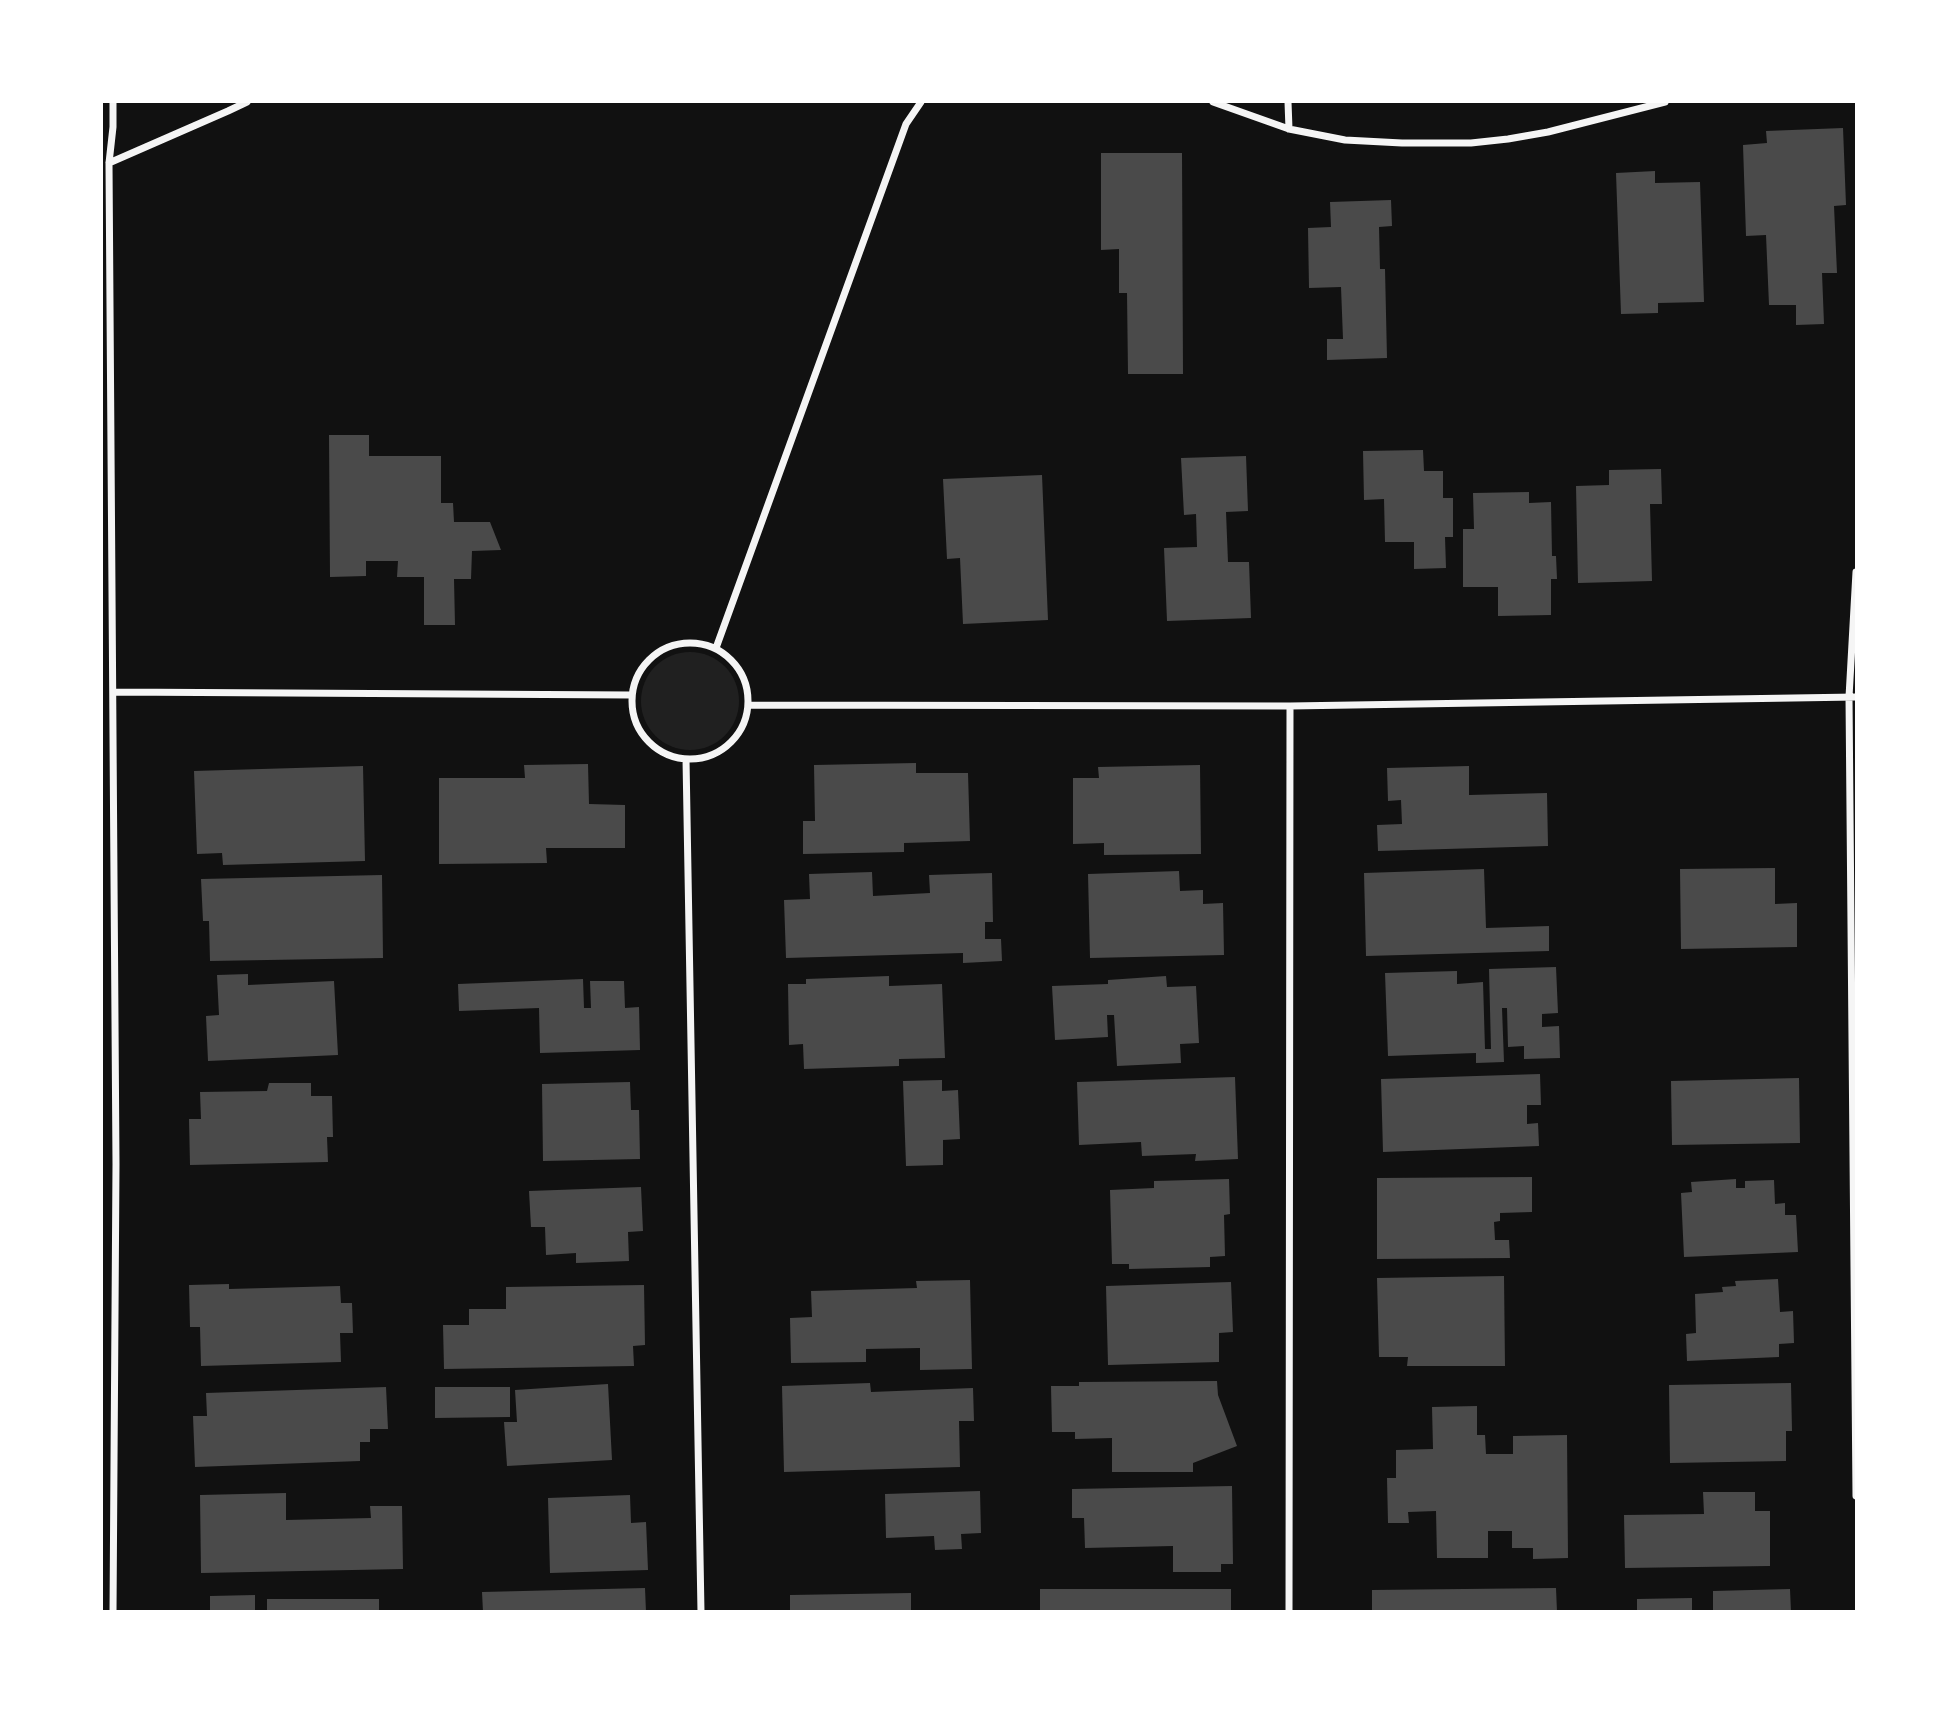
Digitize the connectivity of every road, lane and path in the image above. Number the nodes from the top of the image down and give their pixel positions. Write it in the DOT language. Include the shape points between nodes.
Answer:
graph roads {
  1 [pos="113,102"];
  2 [pos="247,102"];
  3 [pos="921,102"];
  4 [pos="1213,102"];
  5 [pos="1288,102"];
  6 [pos="1664,102"];
  7 [pos="1289,130"];
  8 [pos="109,163"];
  9 [pos="1857,572"];
  10 [pos="716,648"];
  11 [pos="113,692"];
  12 [pos="631,695"];
  13 [pos="1853,697"];
  14 [pos="749,705"];
  15 [pos="1290,706"];
  16 [pos="686,759"];
  17 [pos="1857,1496"];
  18 [pos="113,1612"];
  19 [pos="701,1612"];
  20 [pos="1289,1612"];
  1 -- 8 [label="street"];
  2 -- 8 [label="street"];
  3 -- 10 [label="street" via="906,124"];
  4 -- 7 [label="street"];
  5 -- 7 [label="street"];
  6 -- 7 [label="street" via="1548,132 1471,143 1345,140"];
  8 -- 11 [label="street"];
  9 -- 13 [label="street"];
  10 -- 12 [label="street" via="679,643 661,649 646,661"];
  10 -- 14 [label="street" via="741,672"];
  11 -- 12 [label="street"];
  11 -- 18 [label="street"];
  12 -- 16 [label="street" via="639,732 651,746"];
  13 -- 15 [label="street"];
  13 -- 17 [label="street"];
  14 -- 15 [label="street"];
  14 -- 16 [label="street" via="745,722 722,750"];
  15 -- 20 [label="street"];
  16 -- 19 [label="street"];
}
